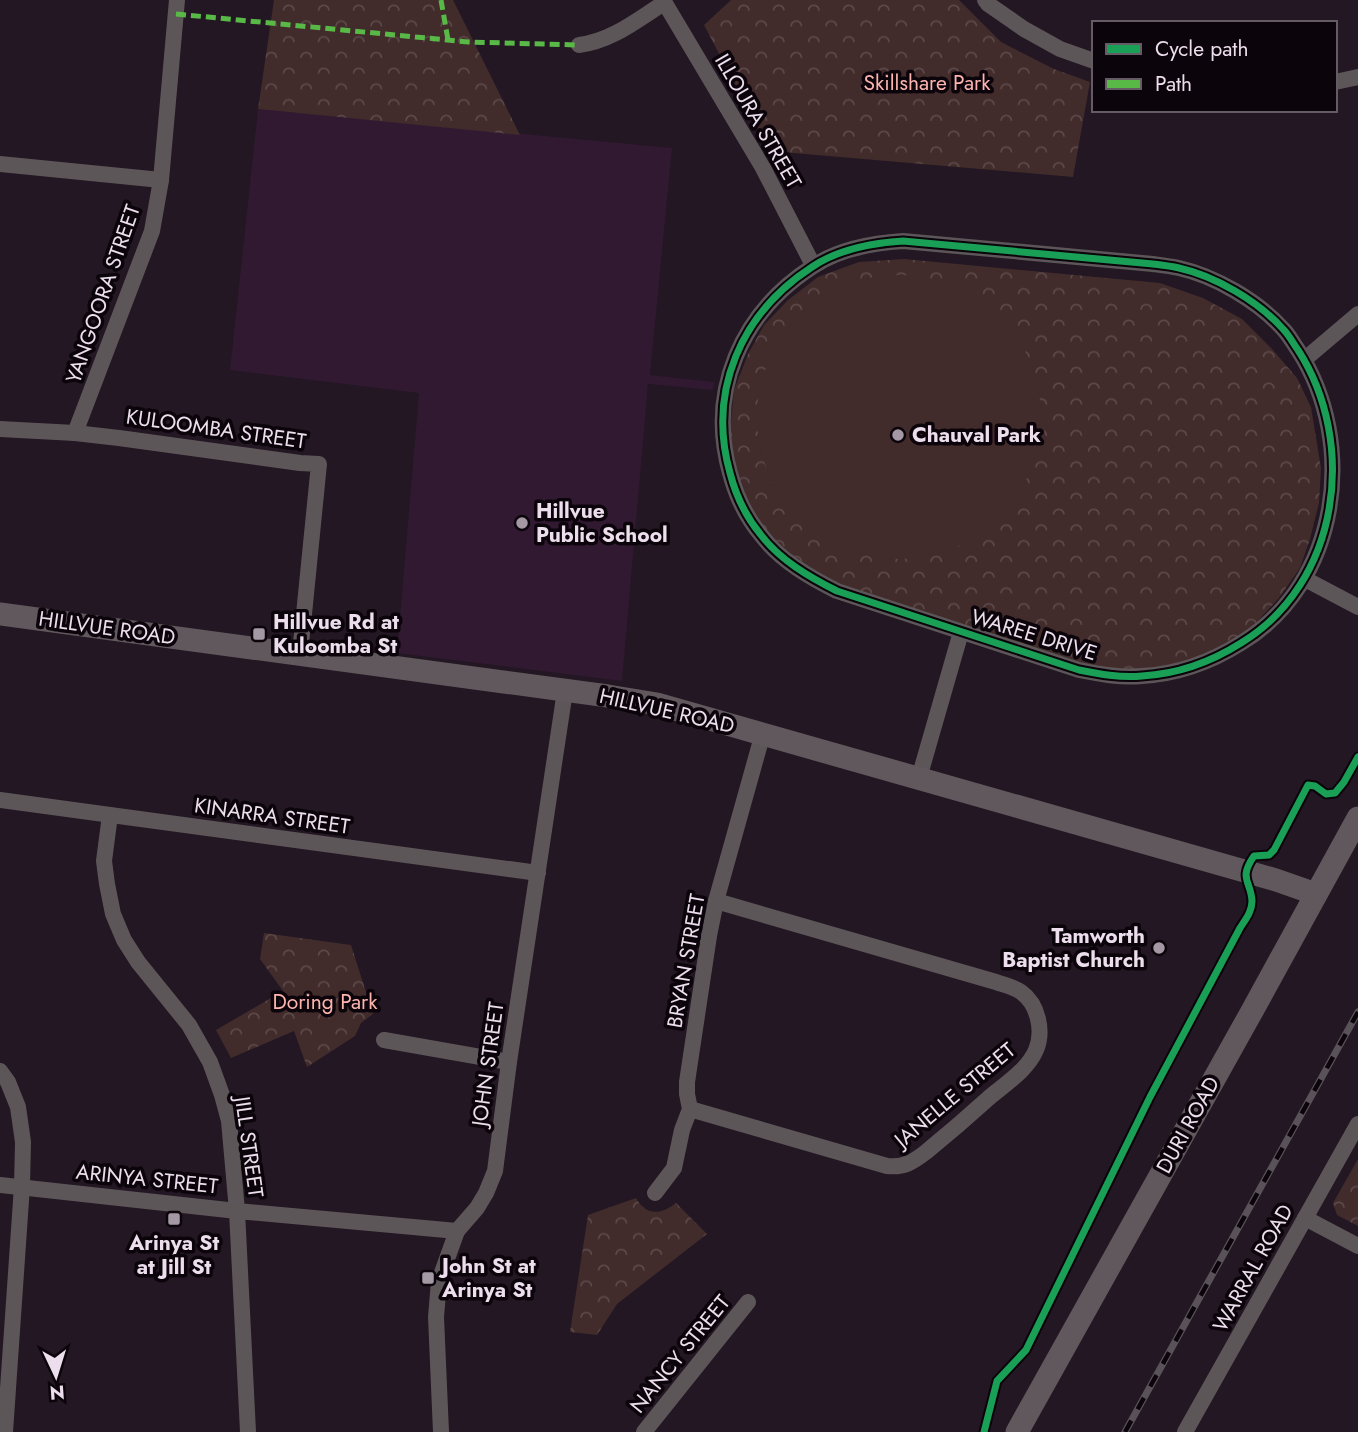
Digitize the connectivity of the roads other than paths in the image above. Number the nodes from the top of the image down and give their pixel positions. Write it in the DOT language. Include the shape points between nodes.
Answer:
graph roads {
  1 [pos="177,0"];
  2 [pos="985,0"];
  3 [pos="664,1"];
  4 [pos="579,45"];
  5 [pos="1092,60"];
  6 [pos="1358,77"];
  7 [pos="1337,82"];
  8 [pos="0,164"];
  9 [pos="161,180"];
  10 [pos="813,265"];
  11 [pos="1358,314"];
  12 [pos="1305,359"];
  13 [pos="0,429"];
  14 [pos="75,433"];
  15 [pos="1305,579"];
  16 [pos="1358,607"];
  17 [pos="0,614"];
  18 [pos="961,632"];
  19 [pos="300,654"];
  20 [pos="565,691"];
  21 [pos="763,733"];
  22 [pos="919,778"];
  23 [pos="0,800"];
  24 [pos="110,816"];
  25 [pos="1358,818"];
  26 [pos="538,873"];
  27 [pos="1316,894"];
  28 [pos="716,901"];
  29 [pos="384,1040"];
  30 [pos="509,1062"];
  31 [pos="0,1071"];
  32 [pos="690,1110"];
  33 [pos="1358,1124"];
  34 [pos="0,1185"];
  35 [pos="22,1186"];
  36 [pos="655,1193"];
  37 [pos="237,1211"];
  38 [pos="1305,1218"];
  39 [pos="457,1231"];
  40 [pos="1358,1247"];
  41 [pos="748,1302"];
  42 [pos="5,1432"];
  43 [pos="248,1432"];
  44 [pos="441,1432"];
  45 [pos="644,1432"];
  46 [pos="1017,1432"];
  47 [pos="1185,1432"];
  1 -- 9 [label="street, YANGOORA STREET"];
  2 -- 5 [label="street" via="1024,29"];
  3 -- 4 [label="street" via="610,37"];
  3 -- 10 [label="street, ILLOURA STREET" via="763,168"];
  6 -- 7 [label="street"];
  8 -- 9 [label="street"];
  9 -- 14 [label="street, YANGOORA STREET" via="152,231"];
  10 -- 12 [label="street, WAREE DRIVE" via="874,243 903,241 1180,268 1219,282 1260,308"];
  10 -- 18 [label="street, WAREE DRIVE" via="767,304 737,351 722,414 734,489 761,536 812,579"];
  11 -- 12 [label="street"];
  12 -- 15 [label="street, WAREE DRIVE" via="1327,407 1336,466 1331,518"];
  13 -- 14 [label="street, KULOOMBA STREET"];
  14 -- 19 [label="street, KULOOMBA STREET" via="319,464"];
  15 -- 16 [label="street"];
  15 -- 18 [label="street, WAREE DRIVE" via="1286,605 1252,637 1200,664 1172,672 1111,676 1079,670"];
  17 -- 19 [label="street, HILLVUE ROAD"];
  18 -- 22 [label="street"];
  19 -- 20 [label="street, HILLVUE ROAD"];
  20 -- 21 [label="street, HILLVUE ROAD" via="657,704"];
  20 -- 26 [label="street, JOHN STREET"];
  21 -- 22 [label="street, HILLVUE ROAD"];
  21 -- 28 [label="street, BRYAN STREET"];
  22 -- 27 [label="street, HILLVUE ROAD"];
  23 -- 24 [label="street, KINARRA STREET"];
  24 -- 26 [label="street, KINARRA STREET"];
  24 -- 37 [label="street, JILL STREET" via="104,861 113,914 138,962 189,1025 210,1062 229,1121"];
  25 -- 27 [label="street, DURI ROAD"];
  26 -- 30 [label="street, JOHN STREET"];
  27 -- 46 [label="street, DURI ROAD"];
  28 -- 32 [label="street, BRYAN STREET" via="687,1082"];
  28 -- 32 [label="street, JANELLE STREET" via="1017,989 1034,1008 1040,1037 1029,1062 1015,1076 914,1162 902,1167"];
  29 -- 30 [label="street"];
  30 -- 39 [label="street, JOHN STREET" via="495,1171 477,1208"];
  31 -- 35 [label="street" via="22,1124"];
  32 -- 36 [label="street, BRYAN STREET" via="674,1168"];
  33 -- 38 [label="street, WARRAL ROAD"];
  34 -- 35 [label="street, ARINYA STREET"];
  35 -- 37 [label="street, ARINYA STREET"];
  35 -- 42 [label="street"];
  37 -- 39 [label="street, ARINYA STREET"];
  37 -- 43 [label="street, JILL STREET"];
  38 -- 40 [label="street"];
  38 -- 47 [label="street, WARRAL ROAD"];
  39 -- 44 [label="street, JOHN STREET" via="437,1298"];
  41 -- 45 [label="street, NANCY STREET"];
}
